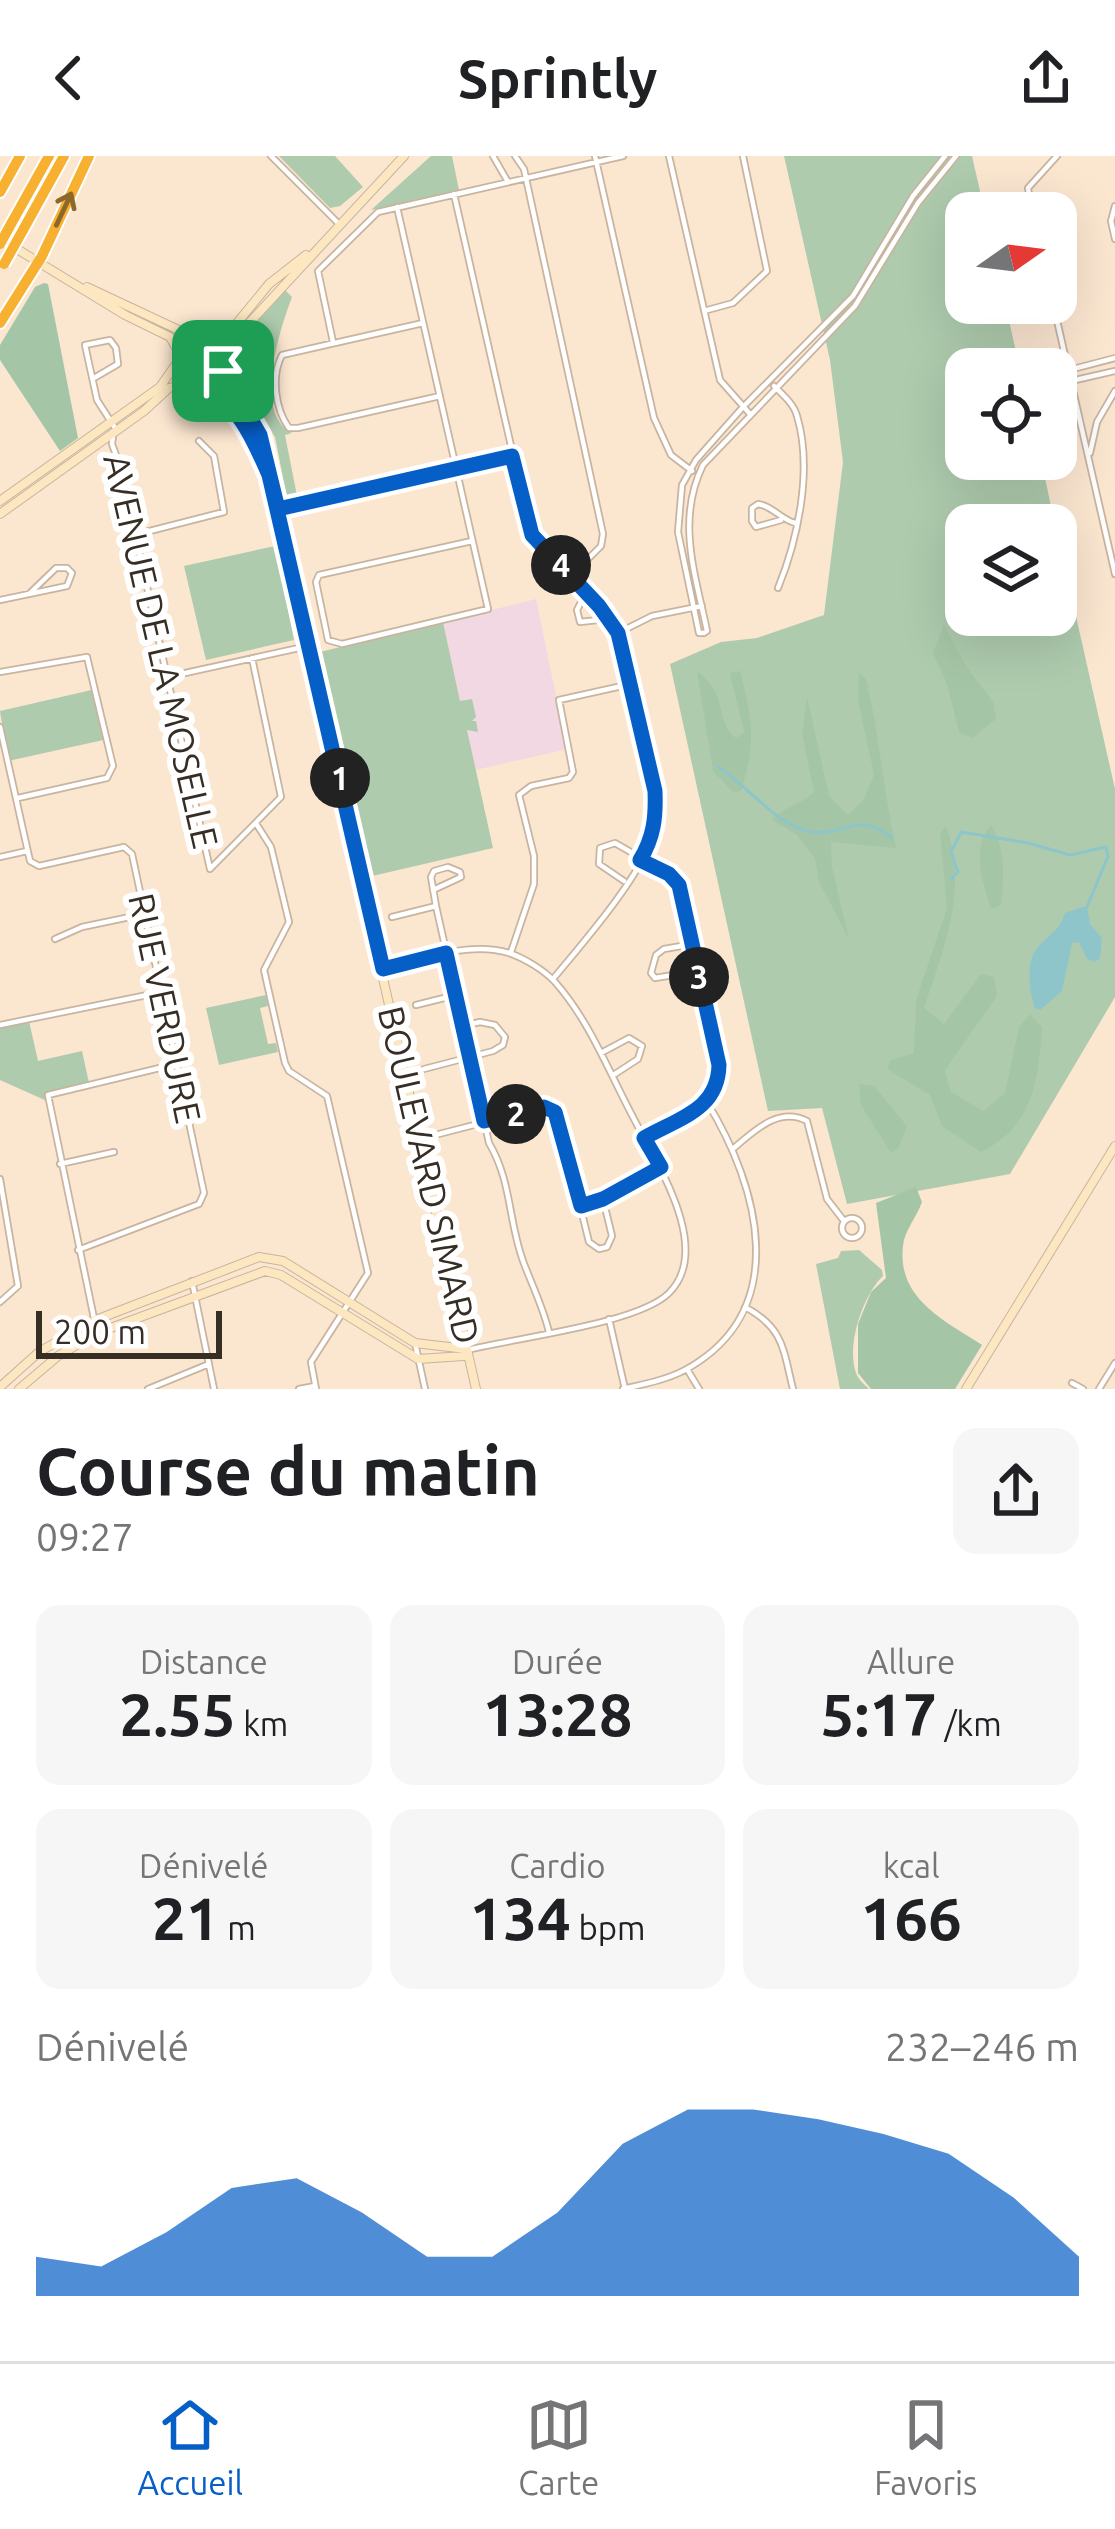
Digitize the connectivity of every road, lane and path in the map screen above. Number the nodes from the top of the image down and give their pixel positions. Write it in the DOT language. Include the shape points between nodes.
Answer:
graph roads {
  1 [pos="20,156"];
  2 [pos="49,156"];
  3 [pos="64,156"];
  4 [pos="89,156"];
  5 [pos="271,156"];
  6 [pos="404,156"];
  7 [pos="493,156"];
  8 [pos="515,156"];
  9 [pos="623,156"];
  10 [pos="669,156"];
  11 [pos="743,156"];
  12 [pos="945,156"];
  13 [pos="956,156"];
  14 [pos="1057,156"];
  15 [pos="595,159"];
  16 [pos="526,178"];
  17 [pos="508,182"];
  18 [pos="0,191"];
  19 [pos="1029,192"];
  20 [pos="454,194"];
  21 [pos="1115,206"];
  22 [pos="397,207"];
  23 [pos="338,224"];
  24 [pos="17,227"];
  25 [pos="1115,239"];
  26 [pos="0,242"];
  27 [pos="316,247"];
  28 [pos="39,261"];
  29 [pos="2,268"];
  30 [pos="80,284"];
  31 [pos="704,311"];
  32 [pos="0,322"];
  33 [pos="423,322"];
  34 [pos="825,333"];
  35 [pos="208,342"];
  36 [pos="333,342"];
  37 [pos="181,358"];
  38 [pos="1115,358"];
  39 [pos="223,367"];
  40 [pos="1077,368"];
  41 [pos="1115,370"];
  42 [pos="94,378"];
  43 [pos="1077,380"];
  44 [pos="193,383"];
  45 [pos="772,385"];
  46 [pos="1115,391"];
  47 [pos="440,395"];
  48 [pos="743,407"];
  49 [pos="1077,407"];
  50 [pos="750,414"];
  51 [pos="114,429"];
  52 [pos="199,441"];
  53 [pos="512,456"];
  54 [pos="1089,458"];
  55 [pos="456,469"];
  56 [pos="267,470"];
  57 [pos="690,470"];
  58 [pos="698,475"];
  59 [pos="0,502"];
  60 [pos="278,509"];
  61 [pos="0,514"];
  62 [pos="781,520"];
  63 [pos="795,524"];
  64 [pos="136,535"];
  65 [pos="472,541"];
  66 [pos="1115,574"];
  67 [pos="571,576"];
  68 [pos="778,588"];
  69 [pos="586,592"];
  70 [pos="29,594"];
  71 [pos="0,601"];
  72 [pos="702,606"];
  73 [pos="693,608"];
  74 [pos="609,619"];
  75 [pos="618,633"];
  76 [pos="308,646"];
  77 [pos="252,658"];
  78 [pos="0,672"];
  79 [pos="166,677"];
  80 [pos="631,684"];
  81 [pos="0,727"];
  82 [pos="16,799"];
  83 [pos="257,825"];
  84 [pos="27,851"];
  85 [pos="0,856"];
  86 [pos="640,860"];
  87 [pos="626,882"];
  88 [pos="433,890"];
  89 [pos="436,906"];
  90 [pos="144,914"];
  91 [pos="392,917"];
  92 [pos="55,939"];
  93 [pos="693,944"];
  94 [pos="446,953"];
  95 [pos="510,954"];
  96 [pos="383,969"];
  97 [pos="698,971"];
  98 [pos="553,979"];
  99 [pos="162,992"];
  100 [pos="456,995"];
  101 [pos="416,1005"];
  102 [pos="0,1025"];
  103 [pos="462,1026"];
  104 [pos="601,1053"];
  105 [pos="470,1058"];
  106 [pos="176,1064"];
  107 [pos="424,1070"];
  108 [pos="612,1075"];
  109 [pos="707,1102"];
  110 [pos="484,1121"];
  111 [pos="439,1134"];
  112 [pos="644,1138"];
  113 [pos="1115,1146"];
  114 [pos="734,1148"];
  115 [pos="114,1152"];
  116 [pos="60,1164"];
  117 [pos="661,1167"];
  118 [pos="0,1179"];
  119 [pos="603,1199"];
  120 [pos="581,1206"];
  121 [pos="844,1221"];
  122 [pos="78,1250"];
  123 [pos="192,1281"];
  124 [pos="195,1295"];
  125 [pos="0,1302"];
  126 [pos="350,1304"];
  127 [pos="746,1307"];
  128 [pos="342,1316"];
  129 [pos="609,1318"];
  130 [pos="93,1321"];
  131 [pos="549,1332"];
  132 [pos="97,1334"];
  133 [pos="415,1343"];
  134 [pos="467,1350"];
  135 [pos="418,1359"];
  136 [pos="1115,1363"];
  137 [pos="209,1364"];
  138 [pos="687,1369"];
  139 [pos="1113,1372"];
  140 [pos="1072,1383"];
  141 [pos="1,1387"];
  142 [pos="315,1387"];
  143 [pos="19,1389"];
  144 [pos="148,1389"];
  145 [pos="214,1389"];
  146 [pos="299,1389"];
  147 [pos="425,1389"];
  148 [pos="476,1389"];
  149 [pos="624,1389"];
  150 [pos="699,1389"];
  151 [pos="793,1389"];
  152 [pos="966,1389"];
  153 [pos="1083,1389"];
  154 [pos="1099,1389"];
  1 -- 18 [label="highway"];
  2 -- 24 [label="highway"];
  3 -- 24 [label="highway"];
  28 -- 4 [label="highway, one-way"];
  5 -- 23 [label="street"];
  6 -- 23 [label="street"];
  7 -- 17 [label="street"];
  8 -- 16 [label="street"];
  9 -- 15 [label="street"];
  10 -- 31 [label="street"];
  11 -- 31 [label="street" via="767,271 734,302"];
  12 -- 34 [label="street"];
  13 -- 34 [label="street" via="865,292"];
  14 -- 19 [label="street"];
  15 -- 16 [label="street"];
  15 -- 57 [label="street" via="654,418 671,455"];
  16 -- 17 [label="street"];
  16 -- 67 [label="street" via="603,534"];
  17 -- 20 [label="street"];
  20 -- 22 [label="street"];
  20 -- 53 [label="street"];
  21 -- 25 [label="street"];
  22 -- 33 [label="street"];
  22 -- 36 [label="street" via="369,216 317,272"];
  23 -- 27 [label="street"];
  24 -- 26 [label="highway, bridge"];
  24 -- 29 [label="highway, bridge"];
  26 -- 28 [label="street"];
  27 -- 35 [label="street" via="269,284 228,334"];
  27 -- 39 [label="street" via="238,334"];
  28 -- 30 [label="street"];
  28 -- 32 [label="highway"];
  30 -- 35 [label="street"];
  30 -- 37 [label="street" via="170,337"];
  31 -- 48 [label="street" via="720,380"];
  33 -- 36 [label="street"];
  33 -- 47 [label="street"];
  34 -- 45 [label="street"];
  35 -- 37 [label="street" via="190,345"];
  35 -- 39 [label="street" via="220,350"];
  36 -- 47 [label="street" via="280,357 276,386 289,428"];
  37 -- 44 [label="street"];
  37 -- 51 [label="street"];
  38 -- 40 [label="street"];
  39 -- 44 [label="street" via="212,382"];
  39 -- 56 [label="street, BOULEVARD SIMARD" via="258,429"];
  41 -- 43 [label="street"];
  42 -- 42 [label="street" via="118,364 111,341 86,345"];
  42 -- 51 [label="street, AVENUE DE LA MOSELLE"];
  44 -- 51 [label="street" via="171,386"];
  44 -- 56 [label="street, BOULEVARD SIMARD" via="229,402"];
  45 -- 48 [label="street"];
  45 -- 50 [label="street"];
  45 -- 63 [label="street" via="798,421 803,487"];
  46 -- 54 [label="street" via="1096,422"];
  47 -- 55 [label="street"];
  48 -- 50 [label="street"];
  48 -- 57 [label="street"];
  49 -- 54 [label="street"];
  50 -- 58 [label="street"];
  51 -- 59 [label="street"];
  51 -- 61 [label="street"];
  51 -- 64 [label="street, AVENUE DE LA MOSELLE"];
  52 -- 64 [label="street" via="214,456 224,512"];
  53 -- 55 [label="street"];
  53 -- 67 [label="street" via="532,535"];
  54 -- 66 [label="street"];
  55 -- 60 [label="street"];
  55 -- 65 [label="street"];
  56 -- 60 [label="street, BOULEVARD SIMARD"];
  57 -- 58 [label="street"];
  57 -- 73 [label="street" via="677,507"];
  58 -- 72 [label="street" via="687,513"];
  60 -- 76 [label="street, BOULEVARD SIMARD"];
  62 -- 62 [label="street" via="768,506 752,508 756,526"];
  62 -- 63 [label="street"];
  63 -- 68 [label="street"];
  64 -- 79 [label="street, AVENUE DE LA MOSELLE"];
  65 -- 65 [label="street" via="319,575 331,642 488,609"];
  67 -- 69 [label="street"];
  69 -- 74 [label="street"];
  69 -- 74 [label="street" via="580,622"];
  70 -- 70 [label="street" via="67,586 72,573 56,568"];
  70 -- 71 [label="street"];
  72 -- 73 [label="street"];
  72 -- 73 [label="street" via="704,633"];
  73 -- 75 [label="street"];
  74 -- 75 [label="street"];
  75 -- 80 [label="street"];
  76 -- 77 [label="street"];
  76 -- 96 [label="street, BOULEVARD SIMARD"];
  77 -- 79 [label="street"];
  77 -- 83 [label="street" via="281,797"];
  78 -- 82 [label="street" via="87,657 113,766 107,778"];
  79 -- 83 [label="street, AVENUE DE LA MOSELLE" via="210,869"];
  80 -- 86 [label="street" via="655,791 651,842"];
  80 -- 95 [label="street" via="559,700 573,772 519,795 534,884"];
  81 -- 82 [label="street"];
  82 -- 84 [label="street"];
  83 -- 126 [label="street" via="271,847 289,922 264,970 285,1063 327,1096 368,1273"];
  84 -- 85 [label="street"];
  84 -- 90 [label="street, RUE VERDURE" via="39,866 129,850"];
  86 -- 87 [label="street"];
  86 -- 87 [label="street" via="615,843 600,848 599,864"];
  86 -- 93 [label="street" via="679,885"];
  87 -- 98 [label="street"];
  88 -- 88 [label="street" via="434,871 460,872 455,883"];
  88 -- 89 [label="street"];
  89 -- 91 [label="street"];
  89 -- 94 [label="street"];
  90 -- 92 [label="street"];
  90 -- 99 [label="street, RUE VERDURE"];
  93 -- 97 [label="street"];
  93 -- 97 [label="street" via="664,950 651,973"];
  94 -- 95 [label="street"];
  94 -- 96 [label="street"];
  94 -- 100 [label="street"];
  95 -- 98 [label="street"];
  96 -- 134 [label="street, BOULEVARD SIMARD"];
  97 -- 109 [label="street" via="719,1065"];
  98 -- 104 [label="street"];
  99 -- 102 [label="street"];
  99 -- 106 [label="street, RUE VERDURE"];
  100 -- 101 [label="street"];
  100 -- 103 [label="street"];
  103 -- 105 [label="street"];
  103 -- 105 [label="street" via="495,1025 505,1037"];
  104 -- 108 [label="street"];
  104 -- 108 [label="street" via="629,1038 642,1046 638,1059"];
  105 -- 107 [label="street"];
  105 -- 110 [label="street"];
  106 -- 116 [label="street" via="48,1096"];
  106 -- 122 [label="street, RUE VERDURE" via="203,1202"];
  108 -- 112 [label="street"];
  109 -- 112 [label="street"];
  109 -- 114 [label="street"];
  110 -- 111 [label="street"];
  110 -- 120 [label="street" via="544,1107 555,1112"];
  110 -- 131 [label="street"];
  112 -- 117 [label="street"];
  113 -- 152 [label="street"];
  114 -- 121 [label="street" via="767,1121 800,1116 812,1131 826,1199"];
  114 -- 127 [label="street" via="755,1233"];
  115 -- 116 [label="street"];
  116 -- 122 [label="street"];
  117 -- 119 [label="street"];
  117 -- 129 [label="street" via="675,1200 683,1268 658,1303"];
  118 -- 125 [label="street" via="18,1286"];
  119 -- 120 [label="street"];
  119 -- 120 [label="street" via="608,1247 589,1242"];
  122 -- 130 [label="street"];
  123 -- 124 [label="street"];
  123 -- 126 [label="street" via="272,1257"];
  123 -- 130 [label="street"];
  124 -- 128 [label="street" via="265,1271"];
  124 -- 132 [label="street"];
  124 -- 137 [label="street"];
  126 -- 128 [label="street"];
  126 -- 133 [label="street"];
  127 -- 138 [label="street"];
  127 -- 151 [label="street" via="778,1333"];
  128 -- 135 [label="street"];
  128 -- 142 [label="street" via="311,1361"];
  129 -- 131 [label="street"];
  129 -- 149 [label="street"];
  130 -- 132 [label="street"];
  130 -- 141 [label="street"];
  131 -- 134 [label="street"];
  132 -- 143 [label="street"];
  133 -- 134 [label="street"];
  133 -- 135 [label="street"];
  134 -- 135 [label="street"];
  134 -- 148 [label="street, BOULEVARD SIMARD"];
  135 -- 147 [label="street"];
  136 -- 139 [label="street"];
  137 -- 144 [label="street"];
  137 -- 145 [label="street"];
  138 -- 149 [label="street"];
  138 -- 150 [label="street"];
  139 -- 154 [label="street"];
  140 -- 153 [label="street"];
  142 -- 146 [label="street"];
}
